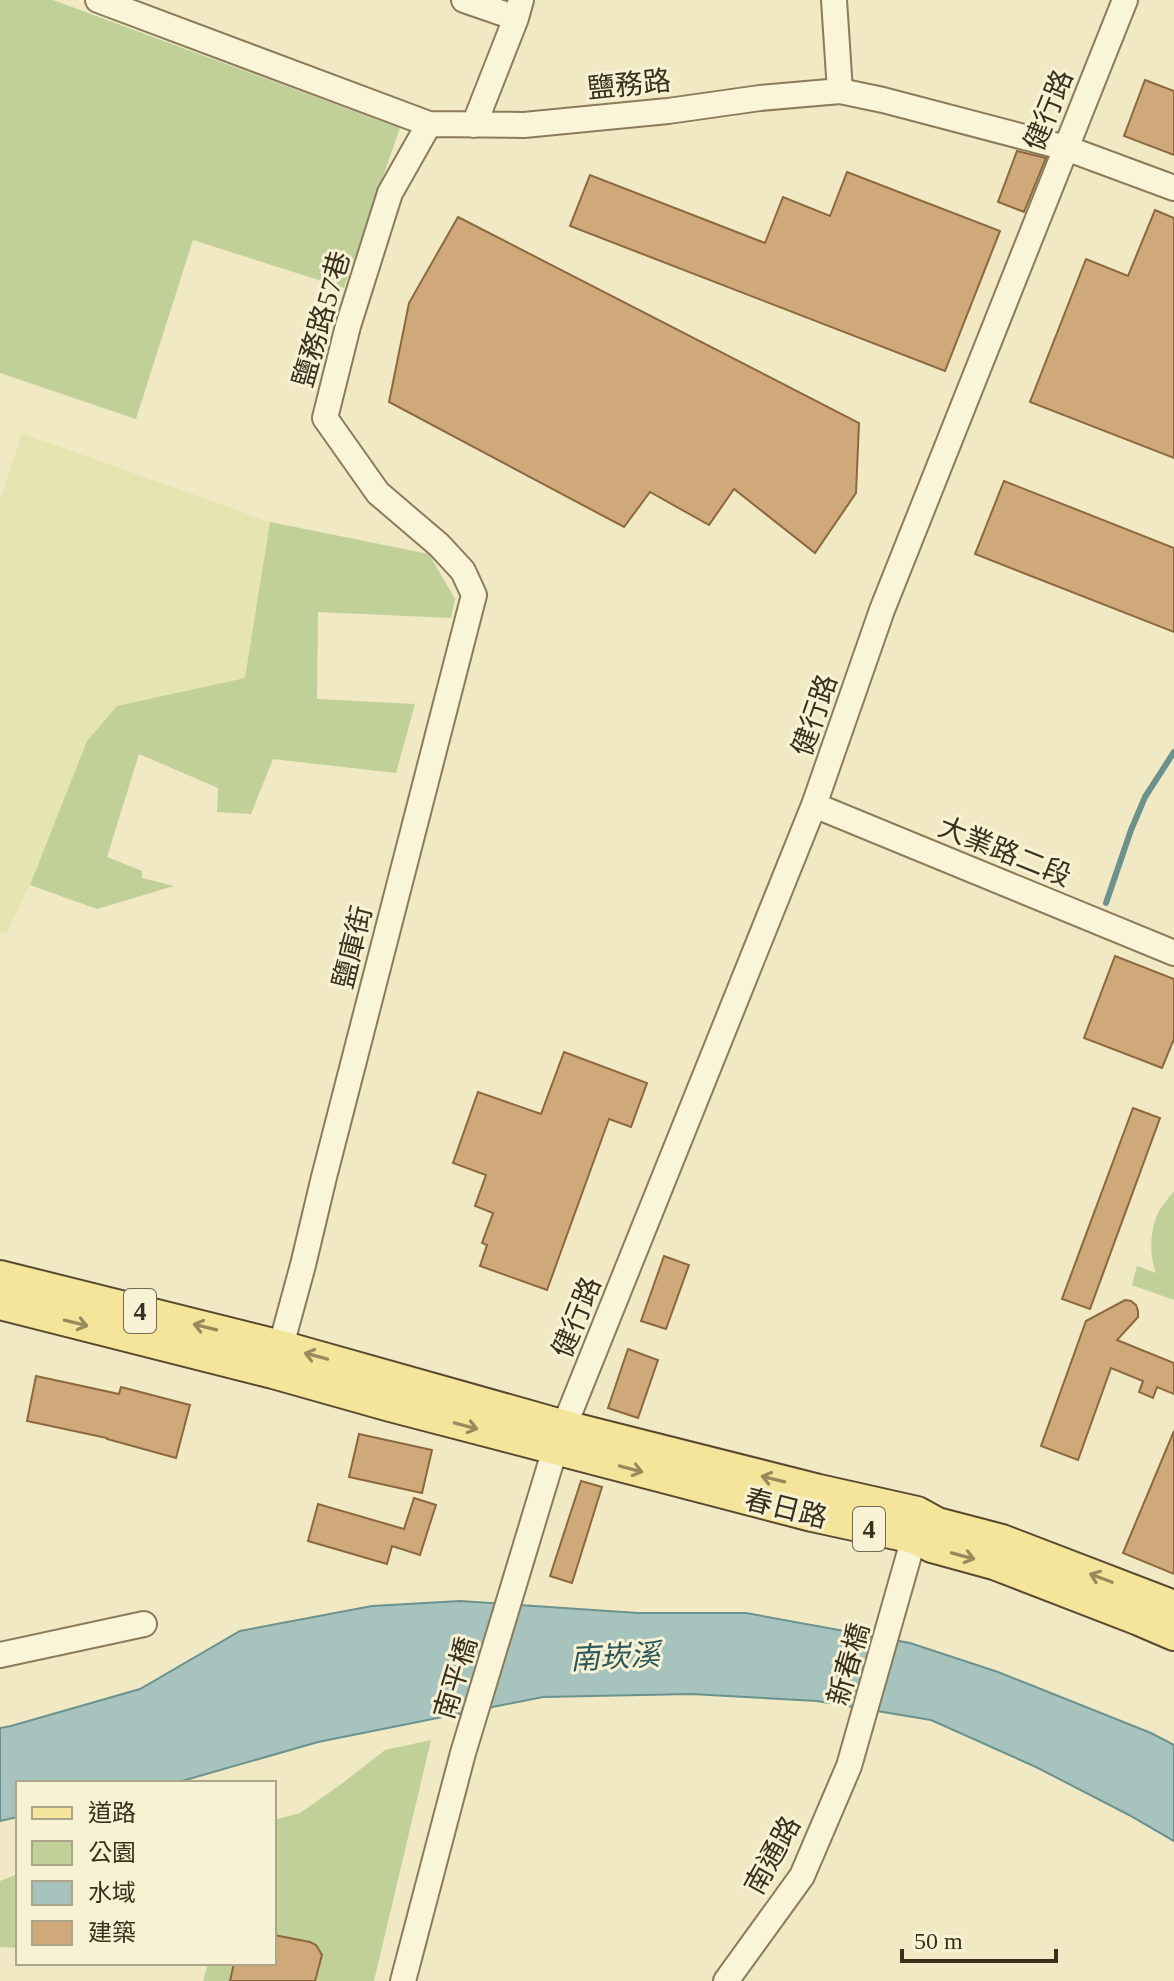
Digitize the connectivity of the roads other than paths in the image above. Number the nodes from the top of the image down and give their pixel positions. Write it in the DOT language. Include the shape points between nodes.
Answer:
graph roads {
  1 [pos="98,0"];
  2 [pos="464,0"];
  3 [pos="834,0"];
  4 [pos="1125,0"];
  5 [pos="519,9"];
  6 [pos="840,91"];
  7 [pos="429,124"];
  8 [pos="474,125"];
  9 [pos="1066,148"];
  10 [pos="1174,188"];
  11 [pos="439,545"];
  12 [pos="814,805"];
  13 [pos="1174,953"];
  14 [pos="0,1276"];
  15 [pos="0,1304"];
  16 [pos="277,1360"];
  17 [pos="560,1437"];
  18 [pos="545,1484"];
  19 [pos="915,1525"];
  20 [pos="1174,1606"];
  21 [pos="144,1624"];
  22 [pos="1174,1635"];
  23 [pos="0,1655"];
  24 [pos="854,1750"];
  25 [pos="403,1981"];
  26 [pos="726,1981"];
  1 -- 7 [label="street, 鹽務路"];
  2 -- 5 [label="street"];
  3 -- 6 [label="street"];
  4 -- 9 [label="street, 健行路"];
  5 -- 8 [label="street"];
  6 -- 8 [label="street, 鹽務路" via="524,125"];
  6 -- 9 [label="street, 鹽務路"];
  7 -- 8 [label="street, 鹽務路"];
  7 -- 11 [label="street, 鹽務路57巷" via="390,193 325,418 378,493"];
  9 -- 10 [label="street, 鹽務路"];
  9 -- 12 [label="street, 健行路" via="882,610"];
  11 -- 16 [label="street, 鹽庫街" via="463,571 474,595"];
  12 -- 13 [label="street, 大業路二段"];
  12 -- 17 [label="street, 健行路"];
  16 -- 14 [label="main road, 4, one-way"];
  15 -- 16 [label="main road, 4, one-way"];
  16 -- 17 [label="main road, 春日路 / 4"];
  17 -- 18 [label="street, 健行路"];
  17 -- 19 [label="main road, 春日路 / 4" via="812,1516"];
  18 -- 25 [label="street, 南平橋" via="463,1753"];
  20 -- 19 [label="main road, 春日路 / 4, one-way" via="1002,1540 937,1523"];
  19 -- 22 [label="main road, 春日路 / 4, one-way" via="932,1547 994,1564"];
  19 -- 24 [label="street, 新春橋"];
  21 -- 23 [label="street"];
  24 -- 26 [label="street, 南通路" via="802,1876"];
}
